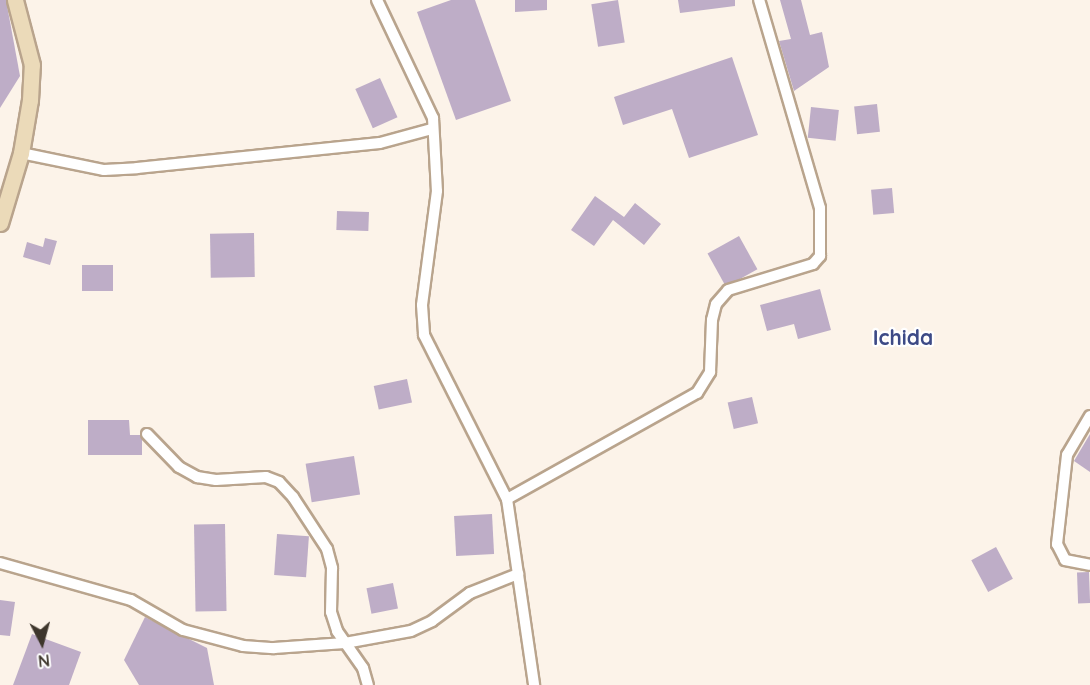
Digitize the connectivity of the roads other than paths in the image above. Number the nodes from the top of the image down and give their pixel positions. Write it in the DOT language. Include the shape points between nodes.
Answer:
graph roads {
  1 [pos="15,0"];
  2 [pos="377,0"];
  3 [pos="759,0"];
  4 [pos="432,129"];
  5 [pos="21,153"];
  6 [pos="0,223"];
  7 [pos="1090,416"];
  8 [pos="147,434"];
  9 [pos="507,499"];
  10 [pos="0,563"];
  11 [pos="1090,565"];
  12 [pos="518,574"];
  13 [pos="345,643"];
  14 [pos="368,685"];
  15 [pos="534,685"];
  1 -- 5 [label="main road" via="32,65"];
  2 -- 4 [label="street" via="430,110"];
  3 -- 9 [label="street" via="820,208 820,256 813,264 728,290 716,304 710,372 697,393"];
  4 -- 5 [label="street" via="380,143 104,170"];
  4 -- 9 [label="street" via="436,191 422,305 423,335"];
  5 -- 6 [label="main road"];
  7 -- 11 [label="street" via="1067,456 1057,544 1065,560"];
  8 -- 13 [label="street" via="179,467 197,477 266,477 279,482 327,549 332,568 331,612"];
  9 -- 12 [label="street"];
  10 -- 13 [label="street" via="131,600 183,630 243,646"];
  12 -- 13 [label="street" via="470,593 411,631"];
  12 -- 15 [label="street"];
  13 -- 14 [label="street" via="363,668"];
}
